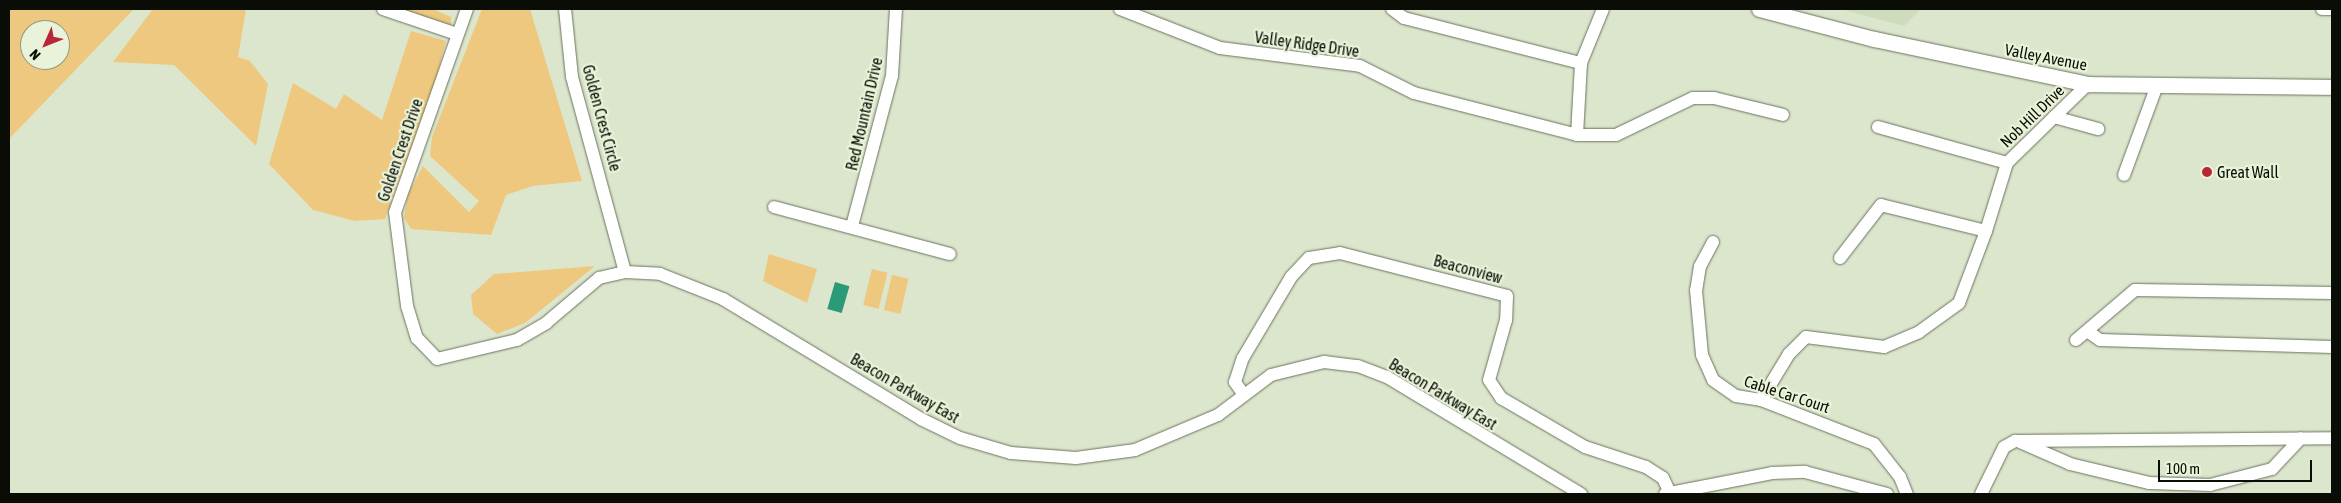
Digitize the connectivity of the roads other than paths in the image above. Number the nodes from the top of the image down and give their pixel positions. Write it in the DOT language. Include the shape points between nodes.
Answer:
graph roads {
  1 [pos="383,9"];
  2 [pos="467,9"];
  3 [pos="565,9"];
  4 [pos="896,9"];
  5 [pos="1120,9"];
  6 [pos="1392,9"];
  7 [pos="1603,9"];
  8 [pos="1759,9"];
  9 [pos="2322,9"];
  10 [pos="2332,9"];
  11 [pos="1781,11"];
  12 [pos="457,34"];
  13 [pos="1581,63"];
  14 [pos="2088,84"];
  15 [pos="2332,87"];
  16 [pos="2156,88"];
  17 [pos="1783,115"];
  18 [pos="2054,117"];
  19 [pos="1878,127"];
  20 [pos="2098,129"];
  21 [pos="1577,135"];
  22 [pos="2007,163"];
  23 [pos="2124,174"];
  24 [pos="774,207"];
  25 [pos="852,226"];
  26 [pos="1986,231"];
  27 [pos="1713,242"];
  28 [pos="950,254"];
  29 [pos="1840,258"];
  30 [pos="625,272"];
  31 [pos="2332,293"];
  32 [pos="2090,332"];
  33 [pos="2076,340"];
  34 [pos="2332,348"];
  35 [pos="437,359"];
  36 [pos="1244,395"];
  37 [pos="1761,400"];
  38 [pos="2301,438"];
  39 [pos="2332,438"];
  40 [pos="2015,440"];
  41 [pos="1581,494"];
  42 [pos="1668,494"];
  43 [pos="1887,494"];
  44 [pos="1907,494"];
  45 [pos="1981,494"];
  1 -- 12 [label="street"];
  2 -- 12 [label="street, Golden Crest Drive"];
  3 -- 30 [label="street, Golden Crest Circle" via="572,78"];
  4 -- 25 [label="street, Red Mountain Drive" via="892,76"];
  5 -- 21 [label="street, Valley Ridge Drive" via="1220,48 1360,66 1414,93"];
  6 -- 13 [label="street" via="1404,18"];
  7 -- 13 [label="street"];
  8 -- 11 [label="main road, Valley Avenue"];
  9 -- 10 [label="street"];
  11 -- 14 [label="main road, Valley Avenue" via="1874,39"];
  12 -- 35 [label="street, Golden Crest Drive" via="395,212 407,306 417,338"];
  13 -- 21 [label="street"];
  14 -- 16 [label="main road, Valley Avenue"];
  14 -- 18 [label="street, Nob Hill Drive"];
  15 -- 16 [label="main road, Valley Avenue"];
  16 -- 23 [label="street"];
  17 -- 21 [label="street, Valley Ridge Drive" via="1714,98 1693,98 1616,134"];
  18 -- 20 [label="street"];
  18 -- 22 [label="street, Nob Hill Drive"];
  19 -- 22 [label="street"];
  22 -- 26 [label="street, Nob Hill Drive"];
  24 -- 25 [label="street"];
  25 -- 28 [label="street"];
  26 -- 29 [label="street" via="1881,205"];
  26 -- 37 [label="street, Nob Hill Drive" via="1959,303 1919,332 1884,347 1806,337 1789,354"];
  27 -- 37 [label="street, Cable Car Court" via="1700,266 1696,290 1702,355 1713,380 1736,396"];
  30 -- 35 [label="street, Beacon Parkway East" via="599,278 546,323 517,340"];
  30 -- 36 [label="street, Beacon Parkway East" via="660,274 723,299 922,419 960,438 1011,454 1076,458 1135,450 1218,415"];
  31 -- 32 [label="street" via="2135,290"];
  32 -- 33 [label="street"];
  32 -- 34 [label="street" via="2100,340"];
  36 -- 41 [label="street, Beacon Parkway East" via="1271,375 1298,365 1324,362 1358,366 1387,377"];
  36 -- 42 [label="street, Beaconview" via="1235,382 1243,358 1291,277 1309,258 1340,253 1507,296 1506,320 1489,380 1501,398 1585,447 1646,467 1663,478"];
  37 -- 44 [label="street, Cable Car Court" via="1874,444 1900,477"];
  38 -- 39 [label="street"];
  38 -- 40 [label="street"];
  38 -- 40 [label="street" via="2272,469 2210,485 2149,483 2070,464"];
  40 -- 45 [label="street" via="2004,447"];
  42 -- 43 [label="street" via="1772,473 1805,472"];
}
